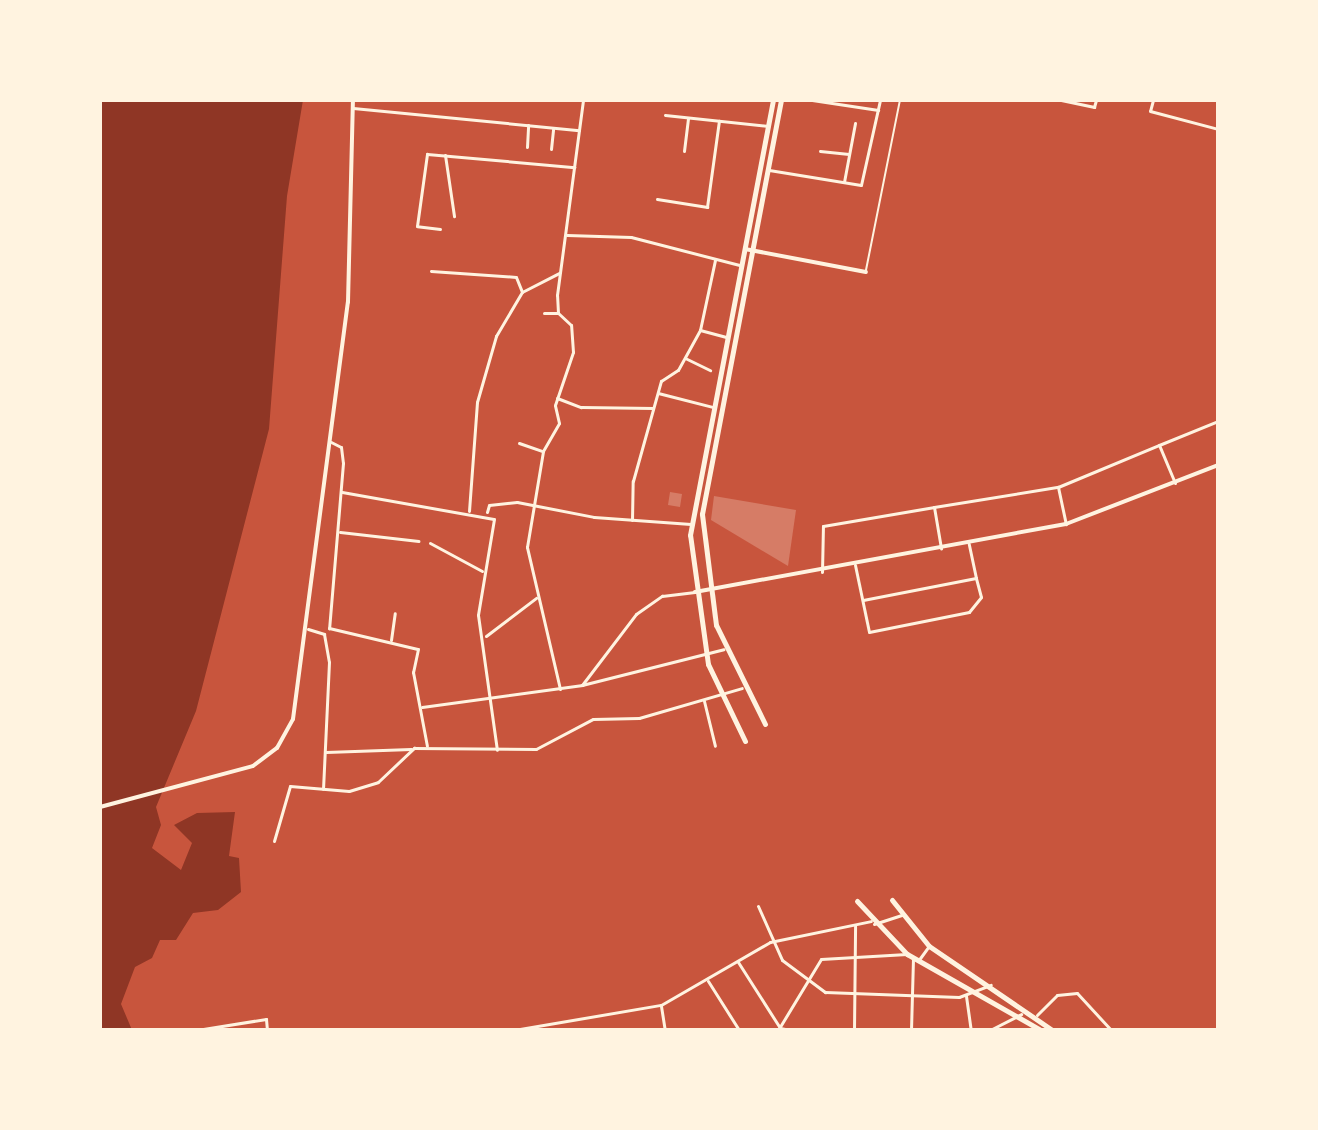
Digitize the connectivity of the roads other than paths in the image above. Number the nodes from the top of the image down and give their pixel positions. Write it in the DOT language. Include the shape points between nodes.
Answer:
graph roads {
  1 [pos="353,100"];
  2 [pos="583,100"];
  3 [pos="773,100"];
  4 [pos="781,100"];
  5 [pos="812,100"];
  6 [pos="880,100"];
  7 [pos="900,100"];
  8 [pos="1061,100"];
  9 [pos="1096,100"];
  10 [pos="1151,100"];
  11 [pos="353,108"];
  12 [pos="878,110"];
  13 [pos="665,115"];
  14 [pos="688,118"];
  15 [pos="719,121"];
  16 [pos="855,123"];
  17 [pos="528,125"];
  18 [pos="768,126"];
  19 [pos="553,127"];
  20 [pos="1218,129"];
  21 [pos="579,130"];
  22 [pos="527,147"];
  23 [pos="551,149"];
  24 [pos="684,151"];
  25 [pos="820,151"];
  26 [pos="849,154"];
  27 [pos="445,155"];
  28 [pos="574,167"];
  29 [pos="768,170"];
  30 [pos="844,182"];
  31 [pos="657,199"];
  32 [pos="454,216"];
  33 [pos="440,229"];
  34 [pos="567,235"];
  35 [pos="748,249"];
  36 [pos="715,260"];
  37 [pos="741,265"];
  38 [pos="748,267"];
  39 [pos="431,271"];
  40 [pos="866,272"];
  41 [pos="559,273"];
  42 [pos="522,292"];
  43 [pos="544,313"];
  44 [pos="558,313"];
  45 [pos="700,330"];
  46 [pos="727,337"];
  47 [pos="685,358"];
  48 [pos="710,370"];
  49 [pos="658,393"];
  50 [pos="557,398"];
  51 [pos="713,407"];
  52 [pos="653,408"];
  53 [pos="1218,421"];
  54 [pos="331,442"];
  55 [pos="519,443"];
  56 [pos="1159,445"];
  57 [pos="543,451"];
  58 [pos="1218,465"];
  59 [pos="1175,483"];
  60 [pos="1058,487"];
  61 [pos="342,492"];
  62 [pos="535,504"];
  63 [pos="934,507"];
  64 [pos="469,511"];
  65 [pos="486,513"];
  66 [pos="632,520"];
  67 [pos="691,524"];
  68 [pos="1066,524"];
  69 [pos="340,532"];
  70 [pos="418,541"];
  71 [pos="430,543"];
  72 [pos="969,544"];
  73 [pos="941,549"];
  74 [pos="855,565"];
  75 [pos="482,571"];
  76 [pos="822,572"];
  77 [pos="976,578"];
  78 [pos="707,590"];
  79 [pos="695,592"];
  80 [pos="536,598"];
  81 [pos="863,600"];
  82 [pos="395,613"];
  83 [pos="329,628"];
  84 [pos="308,629"];
  85 [pos="324,634"];
  86 [pos="486,636"];
  87 [pos="391,640"];
  88 [pos="724,649"];
  89 [pos="706,654"];
  90 [pos="582,685"];
  91 [pos="742,688"];
  92 [pos="560,689"];
  93 [pos="495,696"];
  94 [pos="718,697"];
  95 [pos="704,701"];
  96 [pos="422,707"];
  97 [pos="765,724"];
  98 [pos="745,741"];
  99 [pos="427,746"];
  100 [pos="715,746"];
  101 [pos="414,748"];
  102 [pos="497,750"];
  103 [pos="326,752"];
  104 [pos="323,789"];
  105 [pos="100,807"];
  106 [pos="274,841"];
  107 [pos="892,900"];
  108 [pos="857,901"];
  109 [pos="758,906"];
  110 [pos="902,915"];
  111 [pos="872,923"];
  112 [pos="855,926"];
  113 [pos="769,939"];
  114 [pos="929,946"];
  115 [pos="913,958"];
  116 [pos="854,959"];
  117 [pos="738,962"];
  118 [pos="708,981"];
  119 [pos="807,983"];
  120 [pos="991,985"];
  121 [pos="978,991"];
  122 [pos="966,996"];
  123 [pos="854,998"];
  124 [pos="911,998"];
  125 [pos="661,1005"];
  126 [pos="1021,1014"];
  127 [pos="1037,1015"];
  128 [pos="779,1029"];
  129 [pos="197,1030"];
  130 [pos="267,1030"];
  131 [pos="514,1030"];
  132 [pos="665,1030"];
  133 [pos="739,1030"];
  134 [pos="790,1030"];
  135 [pos="854,1030"];
  136 [pos="911,1030"];
  137 [pos="971,1030"];
  138 [pos="990,1030"];
  139 [pos="1041,1030"];
  140 [pos="1052,1030"];
  141 [pos="1111,1030"];
  142 [pos="1132,1030"];
  143 [pos="1143,1030"];
  1 -- 11 [label="street"];
  2 -- 21 [label="street"];
  3 -- 18 [label="highway"];
  4 -- 29 [label="highway"];
  5 -- 12 [label="street"];
  6 -- 12 [label="street"];
  7 -- 40 [label="street"];
  8 -- 9 [label="street" via="1094,107"];
  10 -- 20 [label="street" via="1150,111"];
  11 -- 17 [label="street"];
  11 -- 54 [label="street" via="350,280"];
  12 -- 30 [label="street" via="861,185"];
  13 -- 14 [label="street"];
  14 -- 15 [label="street"];
  14 -- 24 [label="street"];
  15 -- 18 [label="street"];
  15 -- 31 [label="street" via="707,207"];
  16 -- 26 [label="street"];
  17 -- 19 [label="street"];
  17 -- 22 [label="street"];
  18 -- 35 [label="highway"];
  19 -- 21 [label="street"];
  19 -- 23 [label="street"];
  21 -- 28 [label="street"];
  25 -- 26 [label="street"];
  26 -- 30 [label="street"];
  27 -- 28 [label="street"];
  27 -- 32 [label="street"];
  27 -- 33 [label="street" via="427,154 417,226"];
  28 -- 34 [label="street"];
  29 -- 30 [label="street"];
  29 -- 35 [label="highway"];
  34 -- 36 [label="street" via="631,237"];
  34 -- 41 [label="street"];
  35 -- 37 [label="highway"];
  35 -- 38 [label="highway"];
  35 -- 40 [label="street"];
  36 -- 37 [label="street"];
  36 -- 45 [label="street"];
  37 -- 38 [label="street"];
  37 -- 46 [label="highway"];
  38 -- 78 [label="highway" via="704,488"];
  39 -- 42 [label="street" via="516,277"];
  41 -- 42 [label="street"];
  41 -- 44 [label="street"];
  42 -- 64 [label="street" via="496,336 477,402"];
  43 -- 44 [label="street"];
  44 -- 50 [label="street" via="571,325 573,352"];
  45 -- 46 [label="street"];
  45 -- 47 [label="street"];
  46 -- 51 [label="highway"];
  47 -- 48 [label="street"];
  47 -- 49 [label="street"];
  49 -- 51 [label="street"];
  49 -- 52 [label="street"];
  50 -- 52 [label="street" via="581,407"];
  50 -- 57 [label="street" via="559,423"];
  51 -- 67 [label="highway"];
  52 -- 66 [label="street" via="633,481"];
  53 -- 56 [label="street"];
  54 -- 61 [label="street" via="342,451"];
  54 -- 84 [label="street"];
  55 -- 57 [label="street"];
  56 -- 59 [label="street"];
  56 -- 60 [label="street"];
  57 -- 62 [label="street"];
  58 -- 59 [label="street"];
  59 -- 68 [label="street"];
  60 -- 63 [label="street"];
  60 -- 68 [label="street"];
  61 -- 64 [label="street"];
  61 -- 69 [label="street"];
  62 -- 65 [label="street" via="489,505"];
  62 -- 66 [label="street"];
  62 -- 80 [label="street" via="527,547 537,569"];
  63 -- 73 [label="street"];
  63 -- 76 [label="street" via="823,526"];
  64 -- 65 [label="street"];
  65 -- 75 [label="street" via="493,538"];
  66 -- 67 [label="street"];
  67 -- 79 [label="highway"];
  68 -- 72 [label="street"];
  69 -- 70 [label="street"];
  69 -- 83 [label="street"];
  71 -- 75 [label="street"];
  72 -- 73 [label="street"];
  72 -- 77 [label="street"];
  73 -- 74 [label="street"];
  74 -- 76 [label="street"];
  74 -- 81 [label="street"];
  75 -- 86 [label="street" via="478,615"];
  76 -- 78 [label="street"];
  77 -- 81 [label="street"];
  77 -- 81 [label="street" via="977,607 912,624 869,632"];
  78 -- 79 [label="street"];
  78 -- 88 [label="highway"];
  79 -- 89 [label="highway"];
  79 -- 90 [label="street" via="662,596 636,614"];
  80 -- 86 [label="street"];
  80 -- 92 [label="street"];
  82 -- 87 [label="street"];
  83 -- 85 [label="street"];
  83 -- 87 [label="street"];
  84 -- 85 [label="street"];
  84 -- 105 [label="street" via="288,732 246,769"];
  85 -- 103 [label="street"];
  86 -- 93 [label="street"];
  87 -- 96 [label="street" via="418,649 413,672"];
  88 -- 89 [label="street"];
  88 -- 91 [label="highway"];
  89 -- 90 [label="street"];
  89 -- 94 [label="highway"];
  90 -- 92 [label="street"];
  91 -- 94 [label="street"];
  91 -- 97 [label="highway"];
  92 -- 93 [label="street"];
  93 -- 96 [label="street"];
  93 -- 102 [label="street"];
  94 -- 95 [label="street"];
  94 -- 98 [label="highway"];
  95 -- 100 [label="street"];
  95 -- 102 [label="street" via="639,718 593,719 536,749"];
  96 -- 99 [label="street"];
  99 -- 101 [label="street"];
  99 -- 102 [label="street"];
  101 -- 103 [label="street"];
  101 -- 104 [label="street" via="371,786"];
  103 -- 104 [label="street"];
  104 -- 106 [label="street" via="288,788"];
  107 -- 110 [label="highway"];
  108 -- 111 [label="highway"];
  109 -- 113 [label="street"];
  110 -- 111 [label="street"];
  110 -- 114 [label="highway"];
  111 -- 112 [label="street"];
  111 -- 115 [label="highway"];
  112 -- 113 [label="street"];
  112 -- 116 [label="street"];
  113 -- 117 [label="street"];
  113 -- 119 [label="street"];
  114 -- 115 [label="street"];
  114 -- 120 [label="highway"];
  115 -- 116 [label="street"];
  115 -- 121 [label="highway"];
  115 -- 124 [label="street"];
  116 -- 119 [label="street" via="821,959"];
  116 -- 123 [label="street"];
  117 -- 118 [label="street"];
  117 -- 128 [label="street"];
  118 -- 125 [label="street"];
  118 -- 133 [label="street"];
  119 -- 123 [label="street"];
  119 -- 128 [label="street"];
  120 -- 121 [label="street"];
  120 -- 127 [label="highway"];
  121 -- 122 [label="street"];
  121 -- 126 [label="highway"];
  122 -- 124 [label="street"];
  122 -- 137 [label="street"];
  123 -- 124 [label="street"];
  123 -- 135 [label="street"];
  124 -- 136 [label="street"];
  125 -- 131 [label="street"];
  125 -- 132 [label="street"];
  126 -- 138 [label="street"];
  126 -- 139 [label="highway"];
  127 -- 140 [label="highway"];
  127 -- 141 [label="street" via="1057,995 1077,993"];
  128 -- 134 [label="street"];
  129 -- 130 [label="street" via="266,1019"];
  142 -- 143 [label="street"];
}
